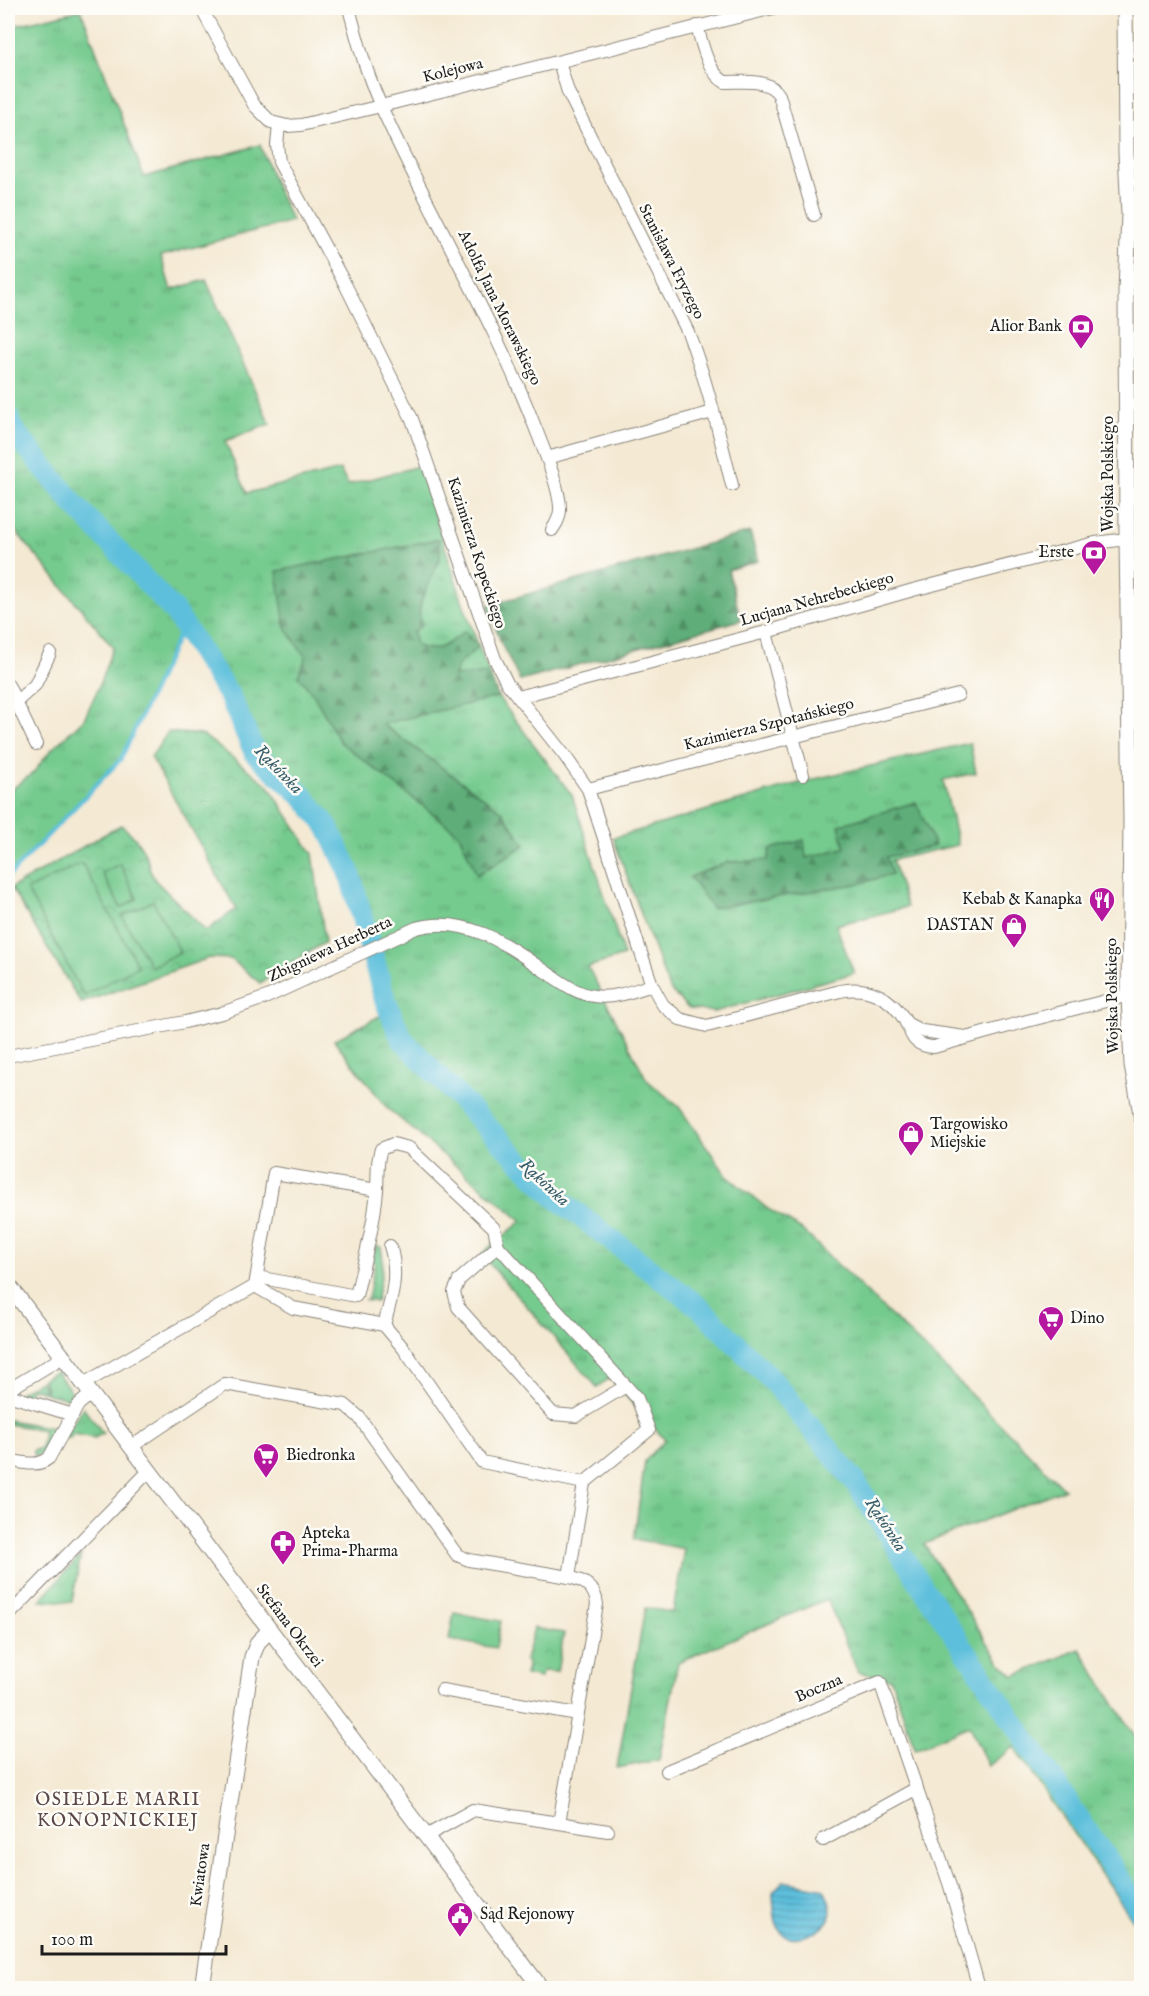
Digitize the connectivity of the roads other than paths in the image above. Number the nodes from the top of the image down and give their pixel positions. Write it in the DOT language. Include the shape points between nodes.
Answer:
graph roads {
  1 [pos="201,8"];
  2 [pos="349,8"];
  3 [pos="773,8"];
  4 [pos="1125,8"];
  5 [pos="698,26"];
  6 [pos="559,62"];
  7 [pos="381,106"];
  8 [pos="279,125"];
  9 [pos="1135,214"];
  10 [pos="814,215"];
  11 [pos="713,412"];
  12 [pos="547,458"];
  13 [pos="732,485"];
  14 [pos="552,530"];
  15 [pos="1127,539"];
  16 [pos="766,632"];
  17 [pos="50,653"];
  18 [pos="8,685"];
  19 [pos="958,695"];
  20 [pos="518,697"];
  21 [pos="12,706"];
  22 [pos="793,735"];
  23 [pos="36,744"];
  24 [pos="803,775"];
  25 [pos="588,789"];
  26 [pos="1136,794"];
  27 [pos="652,985"];
  28 [pos="1129,996"];
  29 [pos="8,1056"];
  30 [pos="1142,1119"];
  31 [pos="377,1190"];
  32 [pos="390,1246"];
  33 [pos="498,1246"];
  34 [pos="256,1282"];
  35 [pos="8,1284"];
  36 [pos="384,1325"];
  37 [pos="63,1358"];
  38 [pos="626,1386"];
  39 [pos="87,1389"];
  40 [pos="8,1390"];
  41 [pos="8,1395"];
  42 [pos="73,1415"];
  43 [pos="131,1447"];
  44 [pos="8,1460"];
  45 [pos="149,1471"];
  46 [pos="584,1483"];
  47 [pos="569,1577"];
  48 [pos="8,1616"];
  49 [pos="270,1630"];
  50 [pos="442,1690"];
  51 [pos="578,1714"];
  52 [pos="667,1771"];
  53 [pos="917,1788"];
  54 [pos="559,1823"];
  55 [pos="608,1831"];
  56 [pos="426,1836"];
  57 [pos="822,1840"];
  58 [pos="202,1989"];
  59 [pos="541,1989"];
  60 [pos="979,1989"];
  1 -- 8 [label="street" via="254,105"];
  2 -- 7 [label="street, Adolfa Jana Morawskiego" via="365,69"];
  3 -- 5 [label="street, Kolejowa"];
  4 -- 9 [label="street, Wojska Polskiego" via="1126,152"];
  5 -- 6 [label="street, Kolejowa"];
  5 -- 10 [label="street" via="713,73 719,79 775,88"];
  6 -- 7 [label="street, Kolejowa"];
  6 -- 11 [label="street, Stanisława Fryzego" via="568,92 688,332"];
  7 -- 8 [label="street, Kolejowa" via="301,125"];
  7 -- 12 [label="street, Adolfa Jana Morawskiego" via="498,341"];
  8 -- 20 [label="street, Kazimierza Kopeckiego" via="279,162 412,419 488,642 501,673"];
  9 -- 15 [label="street, Wojska Polskiego" via="1126,291"];
  11 -- 12 [label="street"];
  11 -- 13 [label="street, Stanisława Fryzego"];
  12 -- 14 [label="street, Adolfa Jana Morawskiego" via="560,504"];
  15 -- 16 [label="street, Lucjana Nehrebeckiego" via="1095,543 982,572"];
  15 -- 26 [label="street, Wojska Polskiego"];
  16 -- 20 [label="street, Lucjana Nehrebeckiego"];
  16 -- 22 [label="street"];
  17 -- 21 [label="street" via="35,685"];
  18 -- 21 [label="street"];
  19 -- 22 [label="street, Kazimierza Szpotańskiego"];
  20 -- 25 [label="street, Kazimierza Kopeckiego"];
  21 -- 23 [label="street"];
  22 -- 24 [label="street"];
  22 -- 25 [label="street, Kazimierza Szpotańskiego"];
  25 -- 27 [label="street, Kazimierza Kopeckiego"];
  26 -- 28 [label="street, Wojska Polskiego"];
  27 -- 28 [label="street, Kazimierza Kopeckiego" via="673,1014 698,1025 720,1024 851,989 870,991 890,1001 906,1023 922,1031 968,1037"];
  27 -- 29 [label="street, Zbigniewa Herberta" via="613,996 588,995 565,985 483,933 455,926 421,927 267,997 222,1013"];
  28 -- 30 [label="street, Wojska Polskiego" via="1132,1065"];
  31 -- 33 [label="street" via="381,1149 393,1144 409,1148 494,1228"];
  31 -- 34 [label="street" via="356,1296"];
  31 -- 34 [label="street" via="274,1173"];
  32 -- 36 [label="street" via="394,1281"];
  33 -- 38 [label="street"];
  33 -- 38 [label="street" via="459,1280 454,1292 458,1307 553,1414 576,1416"];
  34 -- 36 [label="street" via="293,1308"];
  34 -- 39 [label="street"];
  35 -- 37 [label="street, Stefana Okrzei"];
  36 -- 46 [label="street" via="482,1462"];
  37 -- 39 [label="street, Stefana Okrzei"];
  37 -- 40 [label="street"];
  38 -- 46 [label="street" via="637,1398 649,1430"];
  39 -- 42 [label="street"];
  39 -- 43 [label="street, Stefana Okrzei"];
  41 -- 42 [label="street"];
  42 -- 44 [label="street" via="49,1458 38,1464"];
  43 -- 45 [label="street, Stefana Okrzei"];
  43 -- 47 [label="street" via="225,1384 345,1405 359,1417 457,1555"];
  45 -- 48 [label="street"];
  45 -- 49 [label="street, Stefana Okrzei"];
  46 -- 47 [label="street"];
  47 -- 51 [label="street" via="590,1586 597,1604"];
  49 -- 56 [label="street, Stefana Okrzei"];
  49 -- 58 [label="street, Kwiatowa" via="258,1642 252,1657"];
  50 -- 51 [label="street"];
  51 -- 54 [label="street"];
  52 -- 53 [label="street, Boczna" via="880,1682"];
  53 -- 57 [label="street"];
  53 -- 60 [label="street, Boczna"];
  54 -- 55 [label="street"];
  54 -- 56 [label="street" via="473,1810"];
  56 -- 59 [label="street, Stefana Okrzei"];
}
